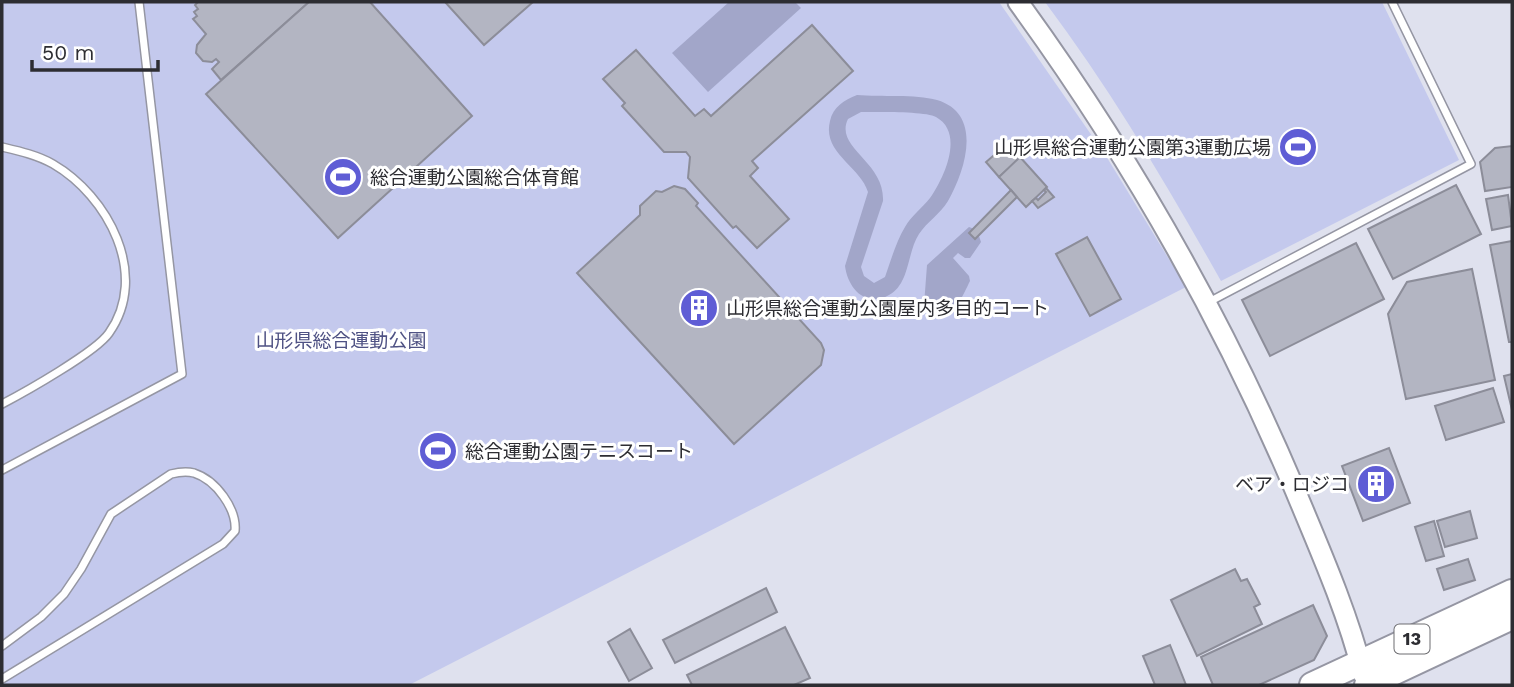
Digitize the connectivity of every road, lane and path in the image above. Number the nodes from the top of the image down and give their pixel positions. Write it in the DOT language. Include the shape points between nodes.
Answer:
graph roads {
  1 [pos="139,2"];
  2 [pos="1018,2"];
  3 [pos="1392,2"];
  4 [pos="2,147"];
  5 [pos="1207,303"];
  6 [pos="2,404"];
  7 [pos="2,470"];
  8 [pos="1512,592"];
  9 [pos="1512,617"];
  10 [pos="2,646"];
  11 [pos="1365,678"];
  12 [pos="2,679"];
  13 [pos="1312,685"];
  1 -- 7 [label="lane" via="182,374"];
  2 -- 5 [label="street" via="1105,129"];
  3 -- 5 [label="lane" via="1471,163"];
  4 -- 6 [label="lane" via="26,152 76,180 111,225 127,279 123,309 108,335"];
  5 -- 11 [label="street" via="1264,417 1325,562"];
  8 -- 11 [label="highway, 13"];
  9 -- 11 [label="highway, 13"];
  10 -- 12 [label="lane" via="64,594 111,514 171,474 183,471 203,477 231,508 234,531 223,544"];
  11 -- 13 [label="highway, 13"];
}
